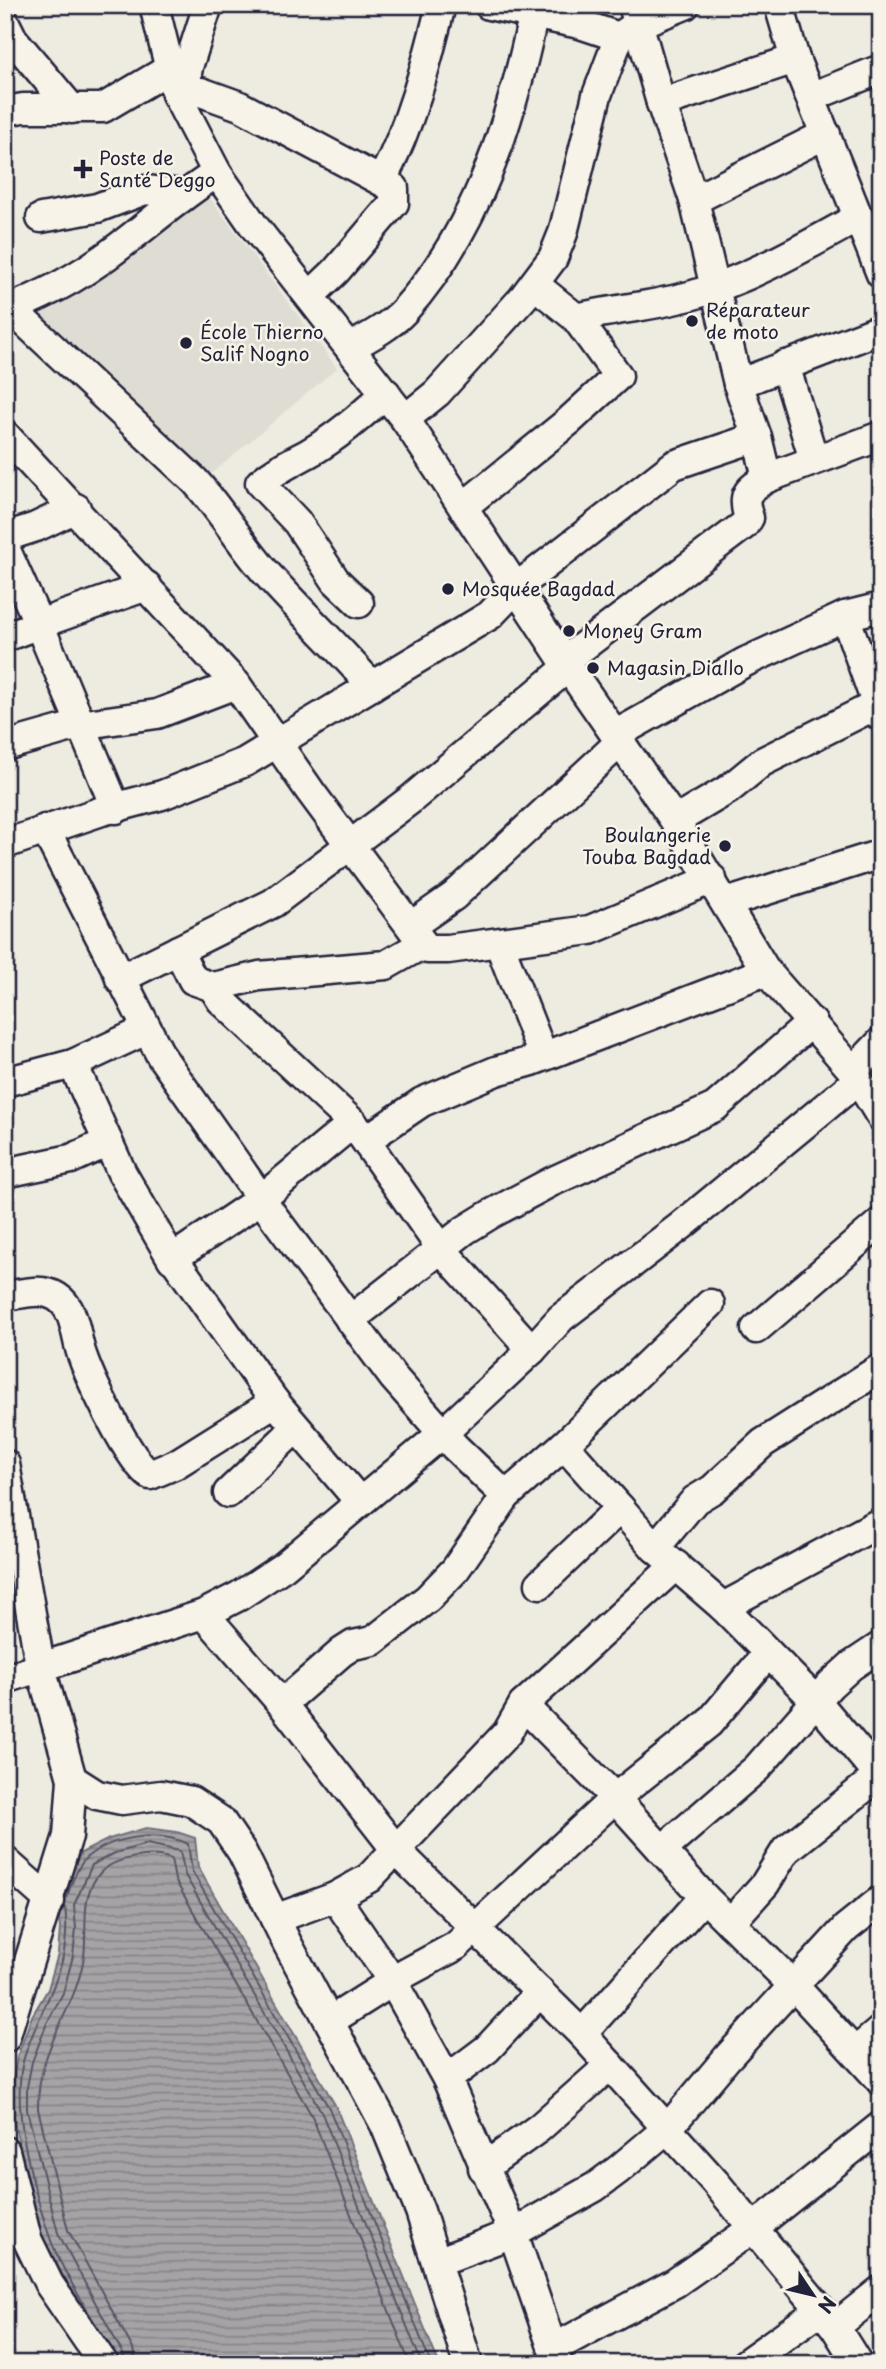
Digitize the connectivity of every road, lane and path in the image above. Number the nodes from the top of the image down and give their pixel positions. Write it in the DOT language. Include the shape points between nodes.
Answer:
graph roads {
  1 [pos="154,5"];
  2 [pos="208,5"];
  3 [pos="441,5"];
  4 [pos="489,5"];
  5 [pos="685,5"];
  6 [pos="779,5"];
  7 [pos="534,13"];
  8 [pos="630,22"];
  9 [pos="5,23"];
  10 [pos="795,59"];
  11 [pos="881,69"];
  12 [pos="176,85"];
  13 [pos="811,97"];
  14 [pos="661,103"];
  15 [pos="72,109"];
  16 [pos="5,111"];
  17 [pos="827,134"];
  18 [pos="217,173"];
  19 [pos="382,180"];
  20 [pos="182,194"];
  21 [pos="694,200"];
  22 [pos="41,218"];
  23 [pos="867,219"];
  24 [pos="881,274"];
  25 [pos="534,284"];
  26 [pos="715,288"];
  27 [pos="311,295"];
  28 [pos="8,309"];
  29 [pos="576,318"];
  30 [pos="881,329"];
  31 [pos="351,347"];
  32 [pos="785,365"];
  33 [pos="738,384"];
  34 [pos="386,393"];
  35 [pos="405,419"];
  36 [pos="6,436"];
  37 [pos="881,436"];
  38 [pos="757,437"];
  39 [pos="814,460"];
  40 [pos="767,478"];
  41 [pos="463,507"];
  42 [pos="76,508"];
  43 [pos="5,537"];
  44 [pos="5,548"];
  45 [pos="147,586"];
  46 [pos="517,587"];
  47 [pos="359,603"];
  48 [pos="881,607"];
  49 [pos="845,616"];
  50 [pos="39,624"];
  51 [pos="5,637"];
  52 [pos="566,664"];
  53 [pos="236,684"];
  54 [pos="372,686"];
  55 [pos="878,711"];
  56 [pos="79,725"];
  57 [pos="617,739"];
  58 [pos="278,742"];
  59 [pos="5,746"];
  60 [pos="116,809"];
  61 [pos="675,821"];
  62 [pos="45,829"];
  63 [pos="5,844"];
  64 [pos="349,844"];
  65 [pos="881,855"];
  66 [pos="719,891"];
  67 [pos="417,935"];
  68 [pos="499,943"];
  69 [pos="178,950"];
  70 [pos="766,971"];
  71 [pos="120,979"];
  72 [pos="213,987"];
  73 [pos="812,1022"];
  74 [pos="146,1030"];
  75 [pos="881,1042"];
  76 [pos="543,1056"];
  77 [pos="73,1064"];
  78 [pos="855,1076"];
  79 [pos="5,1082"];
  80 [pos="881,1117"];
  81 [pos="359,1131"];
  82 [pos="108,1142"];
  83 [pos="5,1173"];
  84 [pos="261,1199"];
  85 [pos="881,1222"];
  86 [pos="442,1250"];
  87 [pos="174,1259"];
  88 [pos="5,1296"];
  89 [pos="710,1304"];
  90 [pos="350,1320"];
  91 [pos="756,1329"];
  92 [pos="532,1350"];
  93 [pos="881,1368"];
  94 [pos="275,1402"];
  95 [pos="296,1428"];
  96 [pos="443,1433"];
  97 [pos="564,1446"];
  98 [pos="5,1464"];
  99 [pos="228,1493"];
  100 [pos="506,1496"];
  101 [pos="360,1502"];
  102 [pos="620,1508"];
  103 [pos="881,1522"];
  104 [pos="666,1557"];
  105 [pos="540,1584"];
  106 [pos="723,1607"];
  107 [pos="204,1614"];
  108 [pos="881,1646"];
  109 [pos="768,1653"];
  110 [pos="40,1665"];
  111 [pos="5,1679"];
  112 [pos="817,1702"];
  113 [pos="282,1704"];
  114 [pos="523,1705"];
  115 [pos="880,1776"];
  116 [pos="72,1779"];
  117 [pos="615,1798"];
  118 [pos="662,1850"];
  119 [pos="397,1851"];
  120 [pos="5,1861"];
  121 [pos="335,1897"];
  122 [pos="704,1897"];
  123 [pos="881,1900"];
  124 [pos="50,1901"];
  125 [pos="275,1919"];
  126 [pos="730,1923"];
  127 [pos="474,1930"];
  128 [pos="18,1965"];
  129 [pos="393,1982"];
  130 [pos="794,1986"];
  131 [pos="540,1992"];
  132 [pos="330,2021"];
  133 [pos="881,2031"];
  134 [pos="582,2034"];
  135 [pos="5,2038"];
  136 [pos="855,2052"];
  137 [pos="610,2065"];
  138 [pos="447,2079"];
  139 [pos="881,2081"];
  140 [pos="881,2126"];
  141 [pos="669,2127"];
  142 [pos="5,2151"];
  143 [pos="483,2168"];
  144 [pos="752,2229"];
  145 [pos="513,2233"];
  146 [pos="437,2262"];
  147 [pos="881,2290"];
  148 [pos="827,2319"];
  149 [pos="556,2356"];
  150 [pos="104,2364"];
  151 [pos="468,2364"];
  152 [pos="744,2364"];
  153 [pos="858,2364"];
  1 -- 12 [label="street"];
  2 -- 12 [label="street" via="188,67"];
  3 -- 19 [label="street" via="420,91"];
  4 -- 7 [label="street"];
  5 -- 8 [label="street"];
  6 -- 10 [label="street"];
  7 -- 8 [label="street"];
  7 -- 31 [label="street" via="510,117 463,227 403,312"];
  8 -- 14 [label="street"];
  8 -- 25 [label="street" via="597,95 563,233 553,258"];
  9 -- 15 [label="street"];
  10 -- 13 [label="street"];
  10 -- 14 [label="street"];
  11 -- 13 [label="street"];
  12 -- 15 [label="street" via="103,108"];
  12 -- 18 [label="street"];
  12 -- 19 [label="street" via="240,106"];
  13 -- 17 [label="street"];
  14 -- 21 [label="street"];
  15 -- 16 [label="street"];
  17 -- 21 [label="street"];
  17 -- 23 [label="street"];
  18 -- 20 [label="street"];
  18 -- 27 [label="street"];
  19 -- 27 [label="street" via="394,188 394,202"];
  20 -- 22 [label="street" via="145,190 97,208"];
  20 -- 28 [label="street" via="120,248 76,278"];
  21 -- 26 [label="street"];
  23 -- 24 [label="street"];
  23 -- 26 [label="street"];
  25 -- 29 [label="street"];
  25 -- 35 [label="street" via="437,393"];
  26 -- 29 [label="street"];
  26 -- 33 [label="street"];
  27 -- 31 [label="street"];
  28 -- 54 [label="street" via="195,481 267,573"];
  29 -- 41 [label="street" via="618,376"];
  30 -- 32 [label="street"];
  31 -- 34 [label="street"];
  32 -- 33 [label="street"];
  32 -- 39 [label="street"];
  33 -- 38 [label="street"];
  34 -- 35 [label="street"];
  34 -- 47 [label="street" via="348,426 260,483 297,522 336,581"];
  35 -- 41 [label="street"];
  36 -- 42 [label="street"];
  37 -- 39 [label="street"];
  38 -- 40 [label="street"];
  38 -- 46 [label="street" via="674,465"];
  39 -- 40 [label="street"];
  40 -- 52 [label="street" via="747,490 743,501 749,518 744,525"];
  41 -- 46 [label="street"];
  42 -- 43 [label="street"];
  42 -- 45 [label="street"];
  44 -- 50 [label="street"];
  45 -- 50 [label="street"];
  45 -- 53 [label="street"];
  46 -- 52 [label="street"];
  46 -- 54 [label="street" via="490,615"];
  48 -- 49 [label="street"];
  49 -- 55 [label="street"];
  49 -- 57 [label="street" via="746,662"];
  50 -- 51 [label="street"];
  50 -- 56 [label="street"];
  52 -- 57 [label="street"];
  52 -- 64 [label="street" via="410,800"];
  53 -- 56 [label="street" via="158,714"];
  53 -- 58 [label="street"];
  54 -- 58 [label="street"];
  55 -- 61 [label="street" via="762,762 729,789"];
  56 -- 59 [label="street"];
  56 -- 60 [label="street"];
  57 -- 61 [label="street"];
  57 -- 67 [label="street"];
  58 -- 60 [label="street" via="245,762"];
  58 -- 64 [label="street"];
  60 -- 62 [label="street"];
  61 -- 66 [label="street"];
  62 -- 63 [label="street"];
  62 -- 71 [label="street"];
  64 -- 67 [label="street"];
  64 -- 69 [label="street" via="273,903"];
  65 -- 66 [label="street"];
  66 -- 68 [label="street" via="590,930"];
  66 -- 70 [label="street"];
  67 -- 68 [label="street" via="433,950"];
  67 -- 72 [label="street" via="386,965 259,976"];
  68 -- 76 [label="street"];
  69 -- 71 [label="street"];
  69 -- 72 [label="street" via="193,980"];
  70 -- 73 [label="street"];
  70 -- 76 [label="street"];
  71 -- 74 [label="street"];
  72 -- 81 [label="street" via="221,1000"];
  73 -- 78 [label="street"];
  73 -- 86 [label="street" via="715,1107 539,1189 465,1230"];
  74 -- 77 [label="street"];
  74 -- 84 [label="street"];
  75 -- 78 [label="street"];
  76 -- 81 [label="street" via="496,1071"];
  77 -- 79 [label="street"];
  77 -- 82 [label="street"];
  78 -- 80 [label="street"];
  78 -- 92 [label="street" via="681,1226 561,1318"];
  81 -- 84 [label="street"];
  81 -- 86 [label="street"];
  82 -- 83 [label="street" via="71,1159"];
  82 -- 87 [label="street" via="142,1213"];
  84 -- 87 [label="street"];
  84 -- 90 [label="street"];
  85 -- 91 [label="street"];
  86 -- 90 [label="street"];
  86 -- 92 [label="street"];
  87 -- 94 [label="street"];
  88 -- 94 [label="street" via="40,1291 65,1304 97,1389 137,1465 150,1475 176,1464"];
  89 -- 97 [label="street"];
  90 -- 96 [label="street"];
  92 -- 96 [label="street"];
  93 -- 104 [label="street" via="763,1443 695,1500"];
  94 -- 95 [label="street"];
  95 -- 99 [label="street"];
  95 -- 101 [label="street"];
  96 -- 100 [label="street"];
  96 -- 101 [label="street"];
  97 -- 100 [label="street"];
  97 -- 102 [label="street"];
  98 -- 110 [label="street"];
  100 -- 113 [label="street" via="455,1570 428,1598 373,1641 342,1651"];
  101 -- 107 [label="street" via="283,1567"];
  102 -- 104 [label="street"];
  102 -- 105 [label="street"];
  103 -- 106 [label="street"];
  104 -- 106 [label="street"];
  104 -- 114 [label="street"];
  106 -- 109 [label="street"];
  107 -- 110 [label="street"];
  107 -- 113 [label="street"];
  108 -- 112 [label="street" via="851,1666"];
  109 -- 112 [label="street"];
  109 -- 117 [label="street" via="709,1723"];
  110 -- 111 [label="street"];
  110 -- 116 [label="street"];
  112 -- 115 [label="street"];
  112 -- 118 [label="street" via="757,1768"];
  113 -- 119 [label="street"];
  114 -- 117 [label="street"];
  114 -- 119 [label="street" via="507,1733"];
  115 -- 126 [label="street" via="786,1850 765,1884"];
  116 -- 124 [label="street" via="68,1836"];
  116 -- 125 [label="street" via="97,1795 122,1800 161,1795 191,1801 221,1821"];
  117 -- 118 [label="street"];
  117 -- 127 [label="street"];
  118 -- 122 [label="street"];
  119 -- 121 [label="street" via="369,1878"];
  119 -- 127 [label="street"];
  120 -- 124 [label="street"];
  121 -- 125 [label="street"];
  121 -- 129 [label="street"];
  122 -- 126 [label="street"];
  122 -- 134 [label="street"];
  123 -- 130 [label="street" via="846,1928"];
  124 -- 128 [label="street"];
  125 -- 132 [label="street"];
  126 -- 130 [label="street"];
  127 -- 129 [label="street" via="456,1946"];
  127 -- 131 [label="street"];
  128 -- 135 [label="street"];
  129 -- 132 [label="street"];
  129 -- 138 [label="street"];
  130 -- 136 [label="street"];
  130 -- 141 [label="street"];
  131 -- 134 [label="street"];
  131 -- 138 [label="street" via="487,2049"];
  132 -- 146 [label="street" via="385,2125"];
  133 -- 136 [label="street"];
  134 -- 137 [label="street"];
  136 -- 139 [label="street"];
  137 -- 141 [label="street"];
  137 -- 143 [label="street" via="540,2128"];
  138 -- 143 [label="street"];
  140 -- 144 [label="street"];
  141 -- 144 [label="street"];
  141 -- 145 [label="street" via="595,2187"];
  142 -- 150 [label="street" via="27,2239 49,2284"];
  143 -- 145 [label="street"];
  144 -- 148 [label="street"];
  144 -- 149 [label="street"];
  145 -- 146 [label="street"];
  145 -- 149 [label="street"];
  146 -- 151 [label="street"];
  147 -- 148 [label="street"];
  148 -- 152 [label="street"];
  148 -- 153 [label="street"];
}
